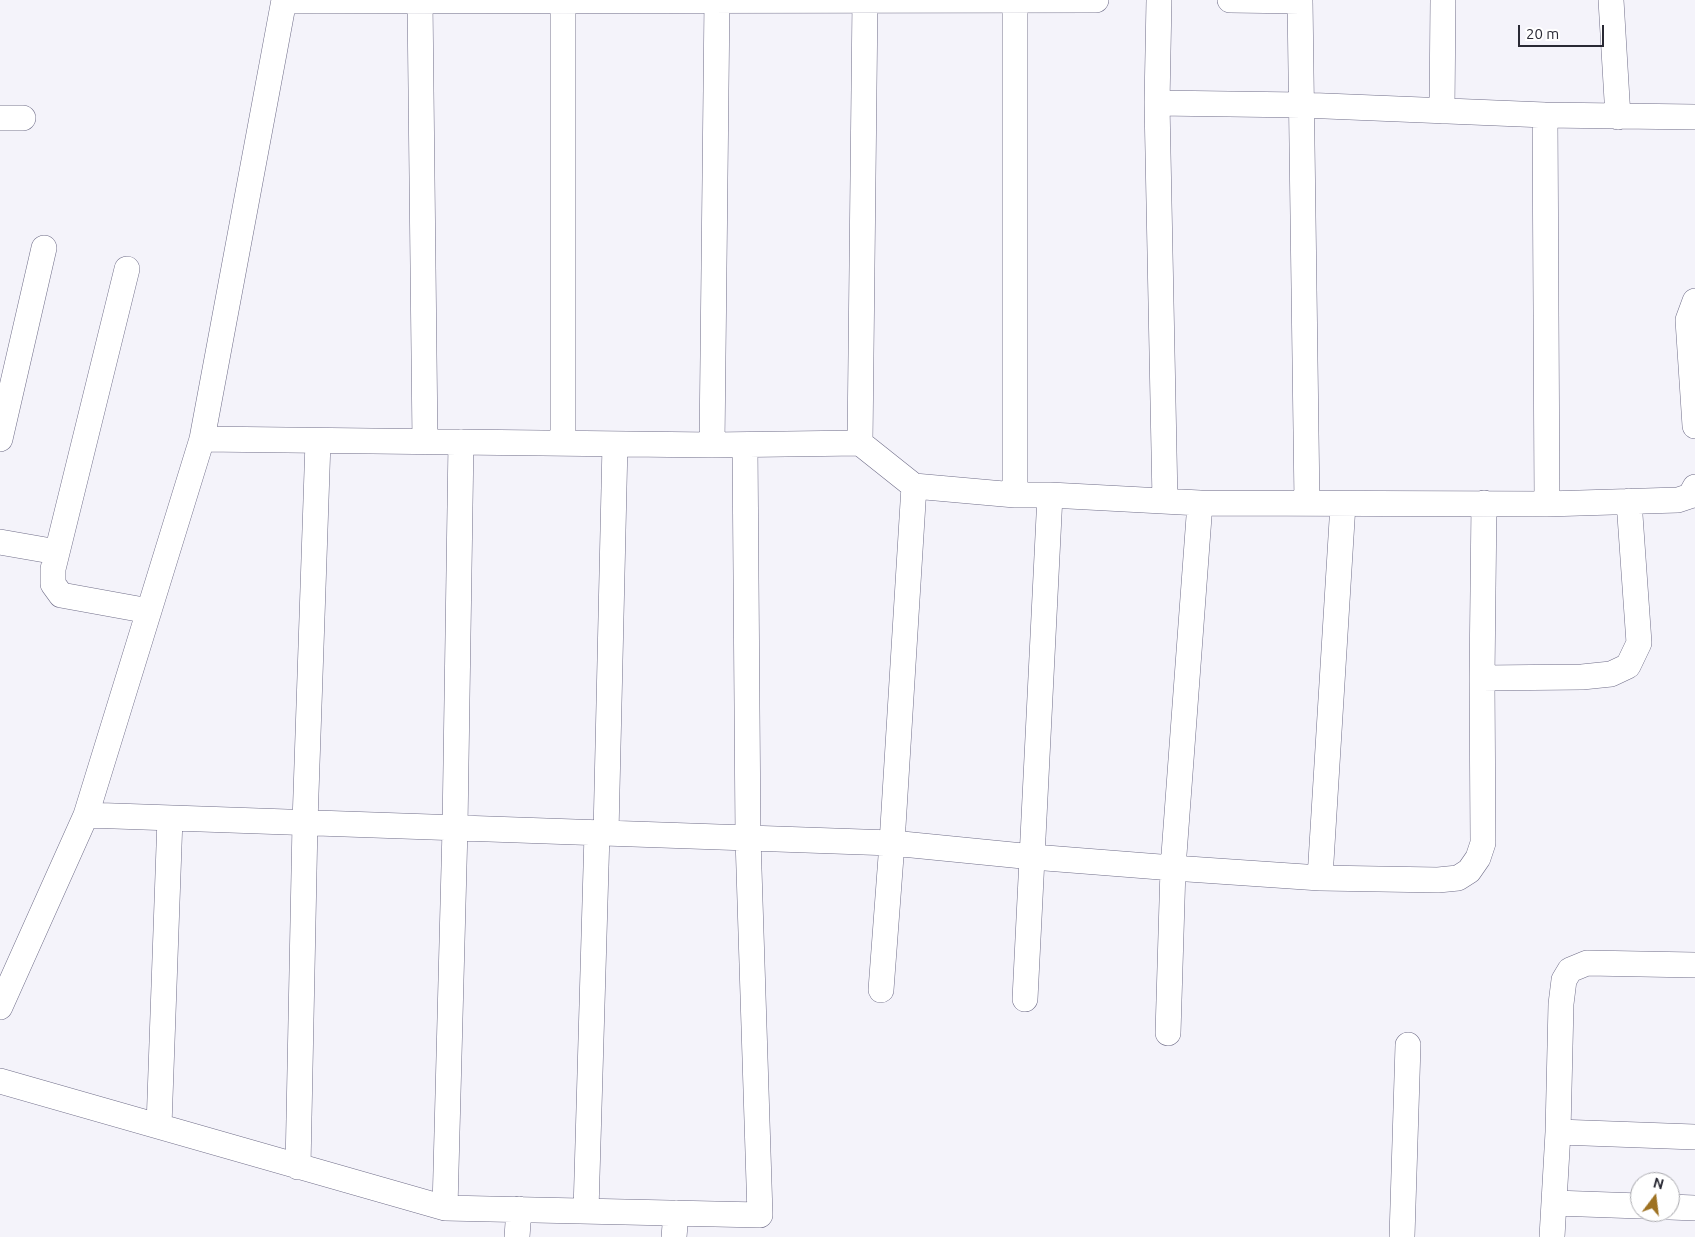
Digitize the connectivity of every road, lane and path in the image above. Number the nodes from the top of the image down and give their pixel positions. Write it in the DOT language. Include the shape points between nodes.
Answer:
graph roads {
  1 [pos="1015,0"];
  2 [pos="1096,0"];
  3 [pos="1160,0"];
  4 [pos="1230,0"];
  5 [pos="1300,0"];
  6 [pos="1444,0"];
  7 [pos="1611,0"];
  8 [pos="284,1"];
  9 [pos="420,1"];
  10 [pos="571,1"];
  11 [pos="717,1"];
  12 [pos="865,1"];
  13 [pos="1157,103"];
  14 [pos="1301,105"];
  15 [pos="1442,111"];
  16 [pos="1545,115"];
  17 [pos="1618,117"];
  18 [pos="1695,117"];
  19 [pos="44,248"];
  20 [pos="127,269"];
  21 [pos="1695,302"];
  22 [pos="1695,426"];
  23 [pos="0,439"];
  24 [pos="202,439"];
  25 [pos="318,441"];
  26 [pos="425,442"];
  27 [pos="461,442"];
  28 [pos="860,443"];
  29 [pos="563,444"];
  30 [pos="615,444"];
  31 [pos="712,445"];
  32 [pos="745,445"];
  33 [pos="914,486"];
  34 [pos="1695,487"];
  35 [pos="1015,495"];
  36 [pos="1050,495"];
  37 [pos="1629,500"];
  38 [pos="1165,501"];
  39 [pos="1200,503"];
  40 [pos="1307,503"];
  41 [pos="1484,503"];
  42 [pos="1343,504"];
  43 [pos="1547,504"];
  44 [pos="0,542"];
  45 [pos="57,552"];
  46 [pos="149,612"];
  47 [pos="1482,678"];
  48 [pos="86,815"];
  49 [pos="170,818"];
  50 [pos="305,823"];
  51 [pos="455,828"];
  52 [pos="602,833"];
  53 [pos="748,838"];
  54 [pos="892,843"];
  55 [pos="1033,857"];
  56 [pos="1173,868"];
  57 [pos="1320,878"];
  58 [pos="1695,966"];
  59 [pos="880,990"];
  60 [pos="1025,999"];
  61 [pos="0,1007"];
  62 [pos="1168,1032"];
  63 [pos="1408,1045"];
  64 [pos="0,1081"];
  65 [pos="159,1126"];
  66 [pos="1558,1132"];
  67 [pos="1695,1137"];
  68 [pos="298,1167"];
  69 [pos="1554,1203"];
  70 [pos="1630,1206"];
  71 [pos="1680,1207"];
  72 [pos="445,1208"];
  73 [pos="1695,1208"];
  74 [pos="518,1209"];
  75 [pos="586,1211"];
  76 [pos="675,1225"];
  77 [pos="517,1237"];
  78 [pos="1402,1237"];
  79 [pos="1552,1237"];
  1 -- 2 [label="street"];
  1 -- 12 [label="street"];
  1 -- 35 [label="street"];
  3 -- 13 [label="street"];
  4 -- 5 [label="street"];
  5 -- 14 [label="street"];
  6 -- 15 [label="street"];
  7 -- 17 [label="street"];
  8 -- 9 [label="street"];
  8 -- 24 [label="street"];
  9 -- 10 [label="street"];
  9 -- 26 [label="street"];
  10 -- 11 [label="street"];
  10 -- 29 [label="street"];
  11 -- 12 [label="street"];
  11 -- 31 [label="street"];
  12 -- 28 [label="street"];
  13 -- 14 [label="street"];
  13 -- 38 [label="street"];
  14 -- 15 [label="street"];
  14 -- 40 [label="street"];
  15 -- 16 [label="street"];
  16 -- 17 [label="street"];
  16 -- 43 [label="street"];
  17 -- 18 [label="street"];
  19 -- 23 [label="street"];
  20 -- 45 [label="street"];
  21 -- 22 [label="street" via="1688,320"];
  24 -- 25 [label="street"];
  24 -- 46 [label="street"];
  25 -- 26 [label="street"];
  25 -- 50 [label="street"];
  26 -- 27 [label="street"];
  27 -- 29 [label="street"];
  27 -- 51 [label="street"];
  28 -- 32 [label="street"];
  28 -- 33 [label="street"];
  29 -- 30 [label="street"];
  30 -- 31 [label="street"];
  30 -- 52 [label="street"];
  31 -- 32 [label="street"];
  32 -- 53 [label="street"];
  33 -- 35 [label="street"];
  33 -- 54 [label="street"];
  34 -- 37 [label="street" via="1690,496 1678,500"];
  35 -- 36 [label="street"];
  36 -- 38 [label="street"];
  36 -- 55 [label="street"];
  37 -- 43 [label="street"];
  37 -- 47 [label="street" via="1639,643 1628,666 1611,674 1582,677"];
  38 -- 39 [label="street"];
  39 -- 40 [label="street"];
  39 -- 56 [label="street"];
  40 -- 42 [label="street"];
  41 -- 42 [label="street"];
  41 -- 43 [label="street"];
  41 -- 47 [label="street"];
  42 -- 57 [label="street"];
  44 -- 45 [label="street"];
  45 -- 46 [label="street" via="53,584 62,594"];
  46 -- 48 [label="street"];
  47 -- 57 [label="street" via="1484,843 1468,871 1458,878 1438,880"];
  48 -- 49 [label="street"];
  48 -- 61 [label="street"];
  49 -- 50 [label="street"];
  49 -- 65 [label="street"];
  50 -- 51 [label="street"];
  50 -- 68 [label="street"];
  51 -- 52 [label="street"];
  51 -- 72 [label="street"];
  52 -- 53 [label="street"];
  52 -- 75 [label="street"];
  53 -- 54 [label="street"];
  53 -- 76 [label="street" via="760,1215"];
  54 -- 55 [label="street"];
  54 -- 59 [label="street"];
  55 -- 56 [label="street"];
  55 -- 60 [label="street"];
  56 -- 57 [label="street"];
  56 -- 62 [label="street"];
  58 -- 66 [label="street" via="1587,963 1570,970 1564,980 1561,1004"];
  63 -- 78 [label="street"];
  64 -- 65 [label="street"];
  65 -- 68 [label="street"];
  66 -- 67 [label="street"];
  66 -- 69 [label="street"];
  68 -- 72 [label="street"];
  69 -- 70 [label="street"];
  69 -- 79 [label="street"];
  71 -- 73 [label="street"];
  72 -- 74 [label="street"];
  74 -- 75 [label="street"];
  74 -- 77 [label="street"];
  75 -- 76 [label="street"];
}
